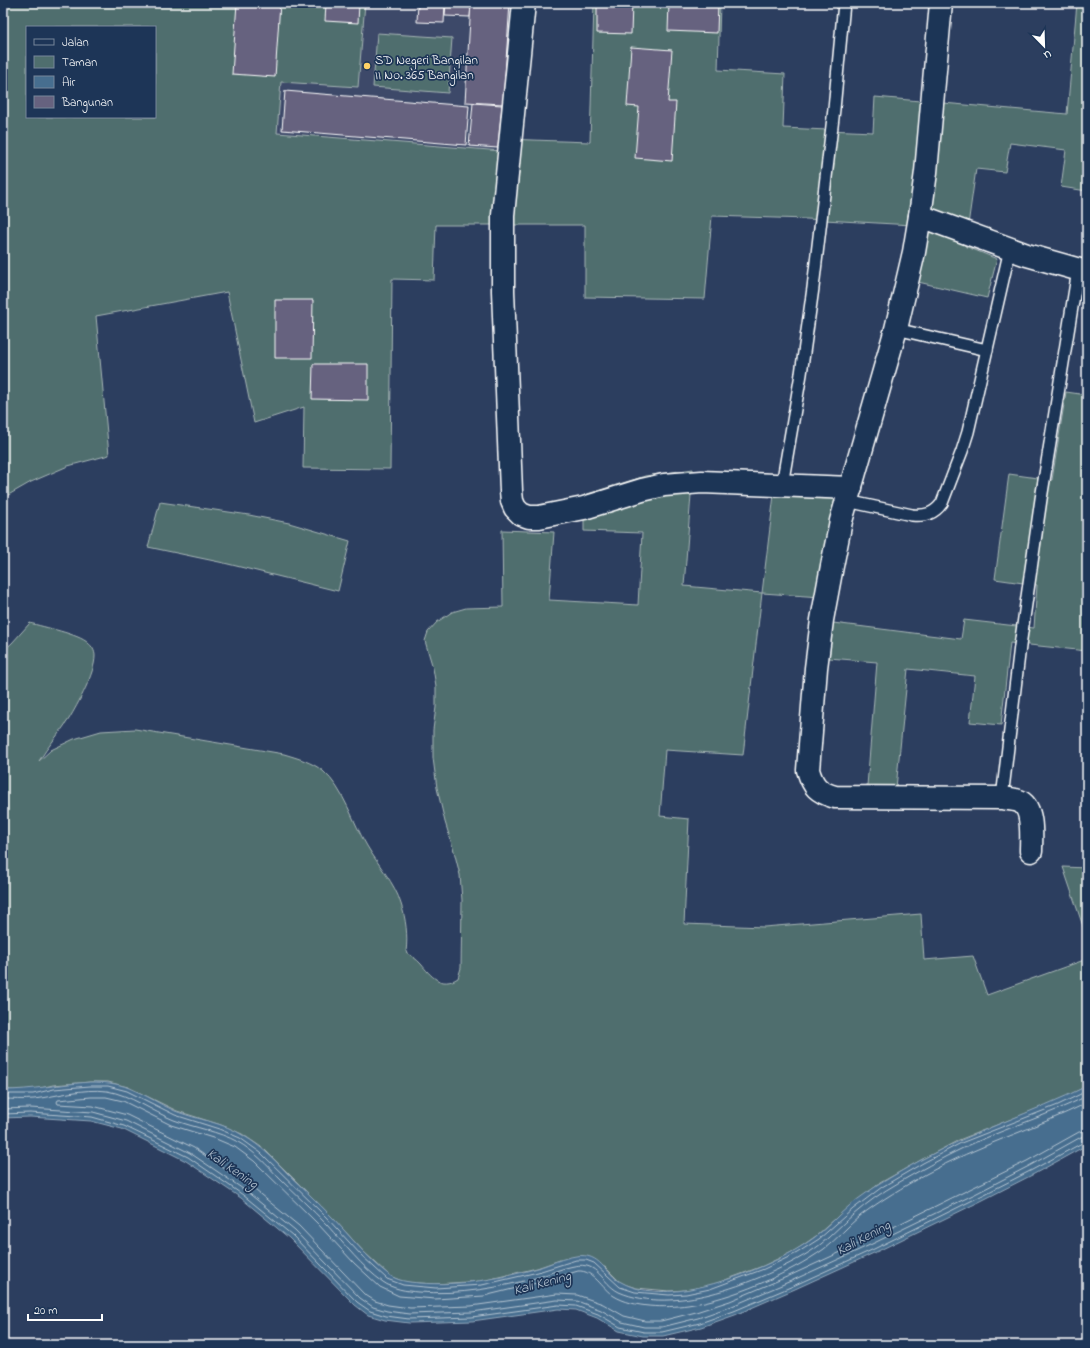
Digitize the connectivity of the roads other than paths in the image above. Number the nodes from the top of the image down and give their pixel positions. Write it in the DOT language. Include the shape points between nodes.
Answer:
graph roads {
  1 [pos="524,3"];
  2 [pos="844,3"];
  3 [pos="941,3"];
  4 [pos="920,216"];
  5 [pos="1010,249"];
  6 [pos="1083,271"];
  7 [pos="896,329"];
  8 [pos="987,350"];
  9 [pos="782,485"];
  10 [pos="849,494"];
  11 [pos="1002,798"];
  12 [pos="1031,851"];
  1 -- 9 [label="street" via="503,216 503,291 511,491 515,508 529,517 584,508 664,485 702,482"];
  2 -- 9 [label="lane" via="813,288"];
  3 -- 4 [label="street" via="928,156"];
  4 -- 5 [label="street"];
  4 -- 7 [label="street"];
  5 -- 6 [label="street"];
  5 -- 8 [label="lane"];
  6 -- 11 [label="lane" via="1042,498 1020,646"];
  7 -- 8 [label="lane"];
  7 -- 10 [label="street"];
  8 -- 10 [label="lane" via="962,452 938,509 923,516 912,515"];
  9 -- 10 [label="street"];
  10 -- 11 [label="street" via="822,620 808,758 811,780 823,794 835,797"];
  11 -- 12 [label="street" via="1021,802 1026,808 1029,815"];
}
